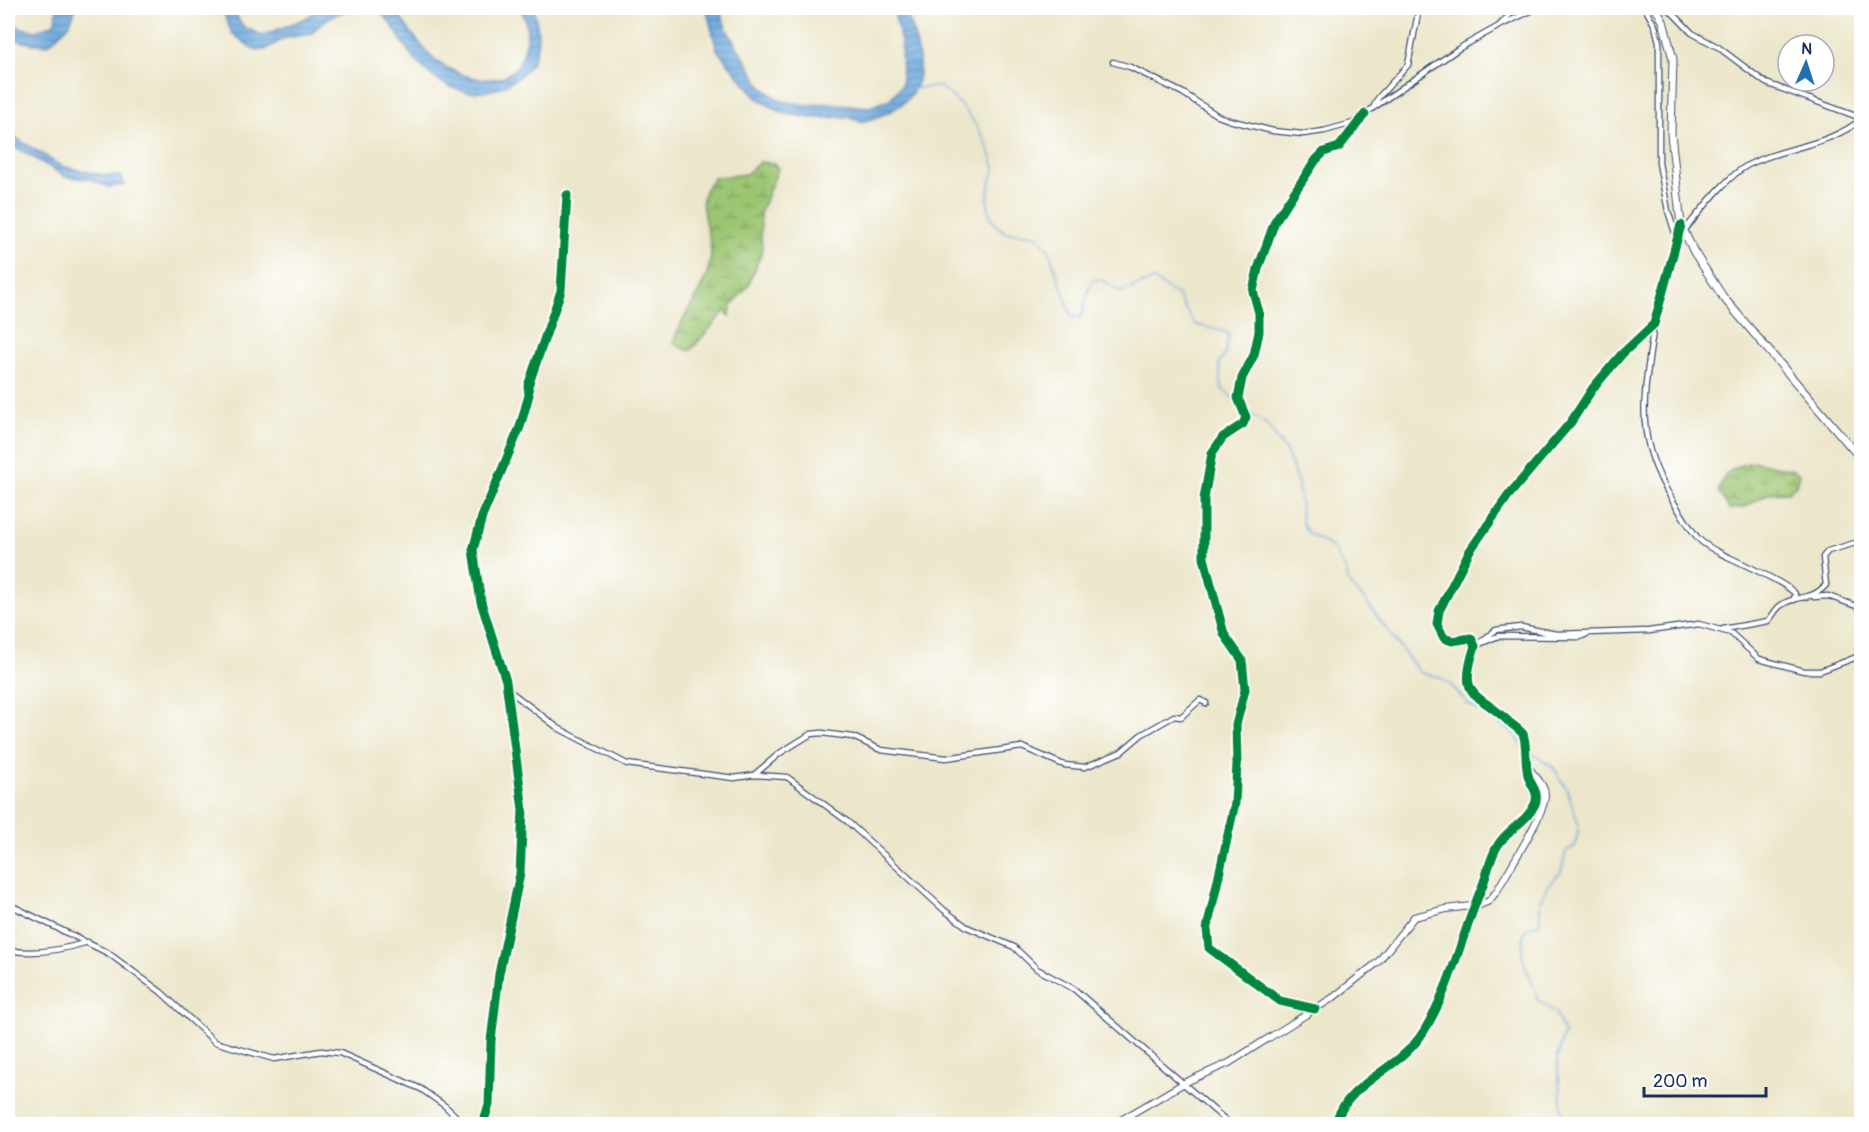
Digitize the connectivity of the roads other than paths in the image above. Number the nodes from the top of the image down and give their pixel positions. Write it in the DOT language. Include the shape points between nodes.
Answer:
graph roads {
  1 [pos="1419,8"];
  2 [pos="1515,8"];
  3 [pos="1537,8"];
  4 [pos="1645,8"];
  5 [pos="1656,8"];
  6 [pos="1668,8"];
  7 [pos="1498,26"];
  8 [pos="1113,62"];
  9 [pos="1373,108"];
  10 [pos="1365,114"];
  11 [pos="1861,118"];
  12 [pos="567,195"];
  13 [pos="1682,229"];
  14 [pos="1676,236"];
  15 [pos="1654,324"];
  16 [pos="1862,460"];
  17 [pos="1862,541"];
  18 [pos="1815,597"];
  19 [pos="1794,600"];
  20 [pos="1862,608"];
  21 [pos="1723,629"];
  22 [pos="1589,633"];
  23 [pos="1475,646"];
  24 [pos="1862,655"];
  25 [pos="507,690"];
  26 [pos="1206,703"];
  27 [pos="1527,763"];
  28 [pos="754,775"];
  29 [pos="8,904"];
  30 [pos="1473,907"];
  31 [pos="88,942"];
  32 [pos="8,950"];
  33 [pos="1315,1009"];
  34 [pos="1184,1083"];
  35 [pos="464,1125"];
  36 [pos="483,1125"];
  37 [pos="1114,1125"];
  38 [pos="1230,1125"];
  39 [pos="1335,1125"];
  1 -- 9 [label="street" via="1408,65"];
  2 -- 7 [label="street"];
  3 -- 7 [label="street"];
  4 -- 14 [label="street" via="1659,42 1659,163"];
  5 -- 13 [label="main road" via="1664,21 1673,59 1671,134"];
  6 -- 11 [label="street" via="1692,33 1766,83"];
  7 -- 9 [label="street"];
  8 -- 10 [label="street" via="1183,93 1218,116 1273,131 1324,131 1353,123"];
  9 -- 10 [label="street"];
  10 -- 33 [label="street" via="1339,147 1324,152 1316,160 1275,221 1253,291 1259,332 1238,398 1246,417 1212,453 1204,499 1204,558 1224,634 1242,660 1245,690 1236,725 1235,803 1207,929 1209,948 1280,1002"];
  11 -- 13 [label="street" via="1831,138 1747,166"];
  12 -- 25 [label="street" via="562,276 555,312 528,386 520,428 474,540 481,602"];
  13 -- 14 [label="street"];
  13 -- 16 [label="main road" via="1723,297"];
  14 -- 15 [label="street"];
  15 -- 19 [label="street" via="1646,378 1645,427 1649,455 1663,484 1694,537 1792,588"];
  15 -- 23 [label="street" via="1593,388 1571,422 1508,496 1460,567 1439,611 1437,624 1444,638 1471,638"];
  17 -- 18 [label="street" via="1828,551 1823,557 1826,585"];
  18 -- 19 [label="street"];
  18 -- 20 [label="street" via="1828,596"];
  19 -- 21 [label="street" via="1781,606 1768,621"];
  21 -- 22 [label="street" via="1699,624"];
  21 -- 24 [label="street" via="1759,659 1804,671 1820,671"];
  22 -- 23 [label="street" via="1580,638 1498,636"];
  22 -- 23 [label="street" via="1556,634 1521,627 1496,630"];
  23 -- 27 [label="street" via="1468,668 1472,692 1523,734"];
  25 -- 28 [label="street" via="558,728 627,764 734,778"];
  25 -- 36 [label="street" via="524,832 520,874 498,974 489,1105"];
  26 -- 28 [label="street" via="1200,700 1181,717 1174,716 1141,735 1121,752 1085,767 1064,765 1022,747 946,758 881,750 853,737 822,733 811,734 780,753"];
  27 -- 30 [label="street" via="1536,802 1526,818 1499,843"];
  27 -- 30 [label="street" via="1545,796 1537,819 1490,901"];
  28 -- 34 [label="street" via="787,777 815,796 944,910 967,927 1014,947 1037,969 1074,990"];
  29 -- 31 [label="street"];
  30 -- 33 [label="street" via="1414,917 1378,962"];
  30 -- 39 [label="street" via="1449,977 1424,1031 1404,1056 1354,1091 1341,1106"];
  31 -- 32 [label="street" via="49,951"];
  31 -- 35 [label="street" via="161,992 215,1042 274,1059 321,1051 340,1053 427,1092"];
  33 -- 34 [label="street" via="1229,1063"];
  34 -- 37 [label="street"];
  34 -- 38 [label="street"];
}
